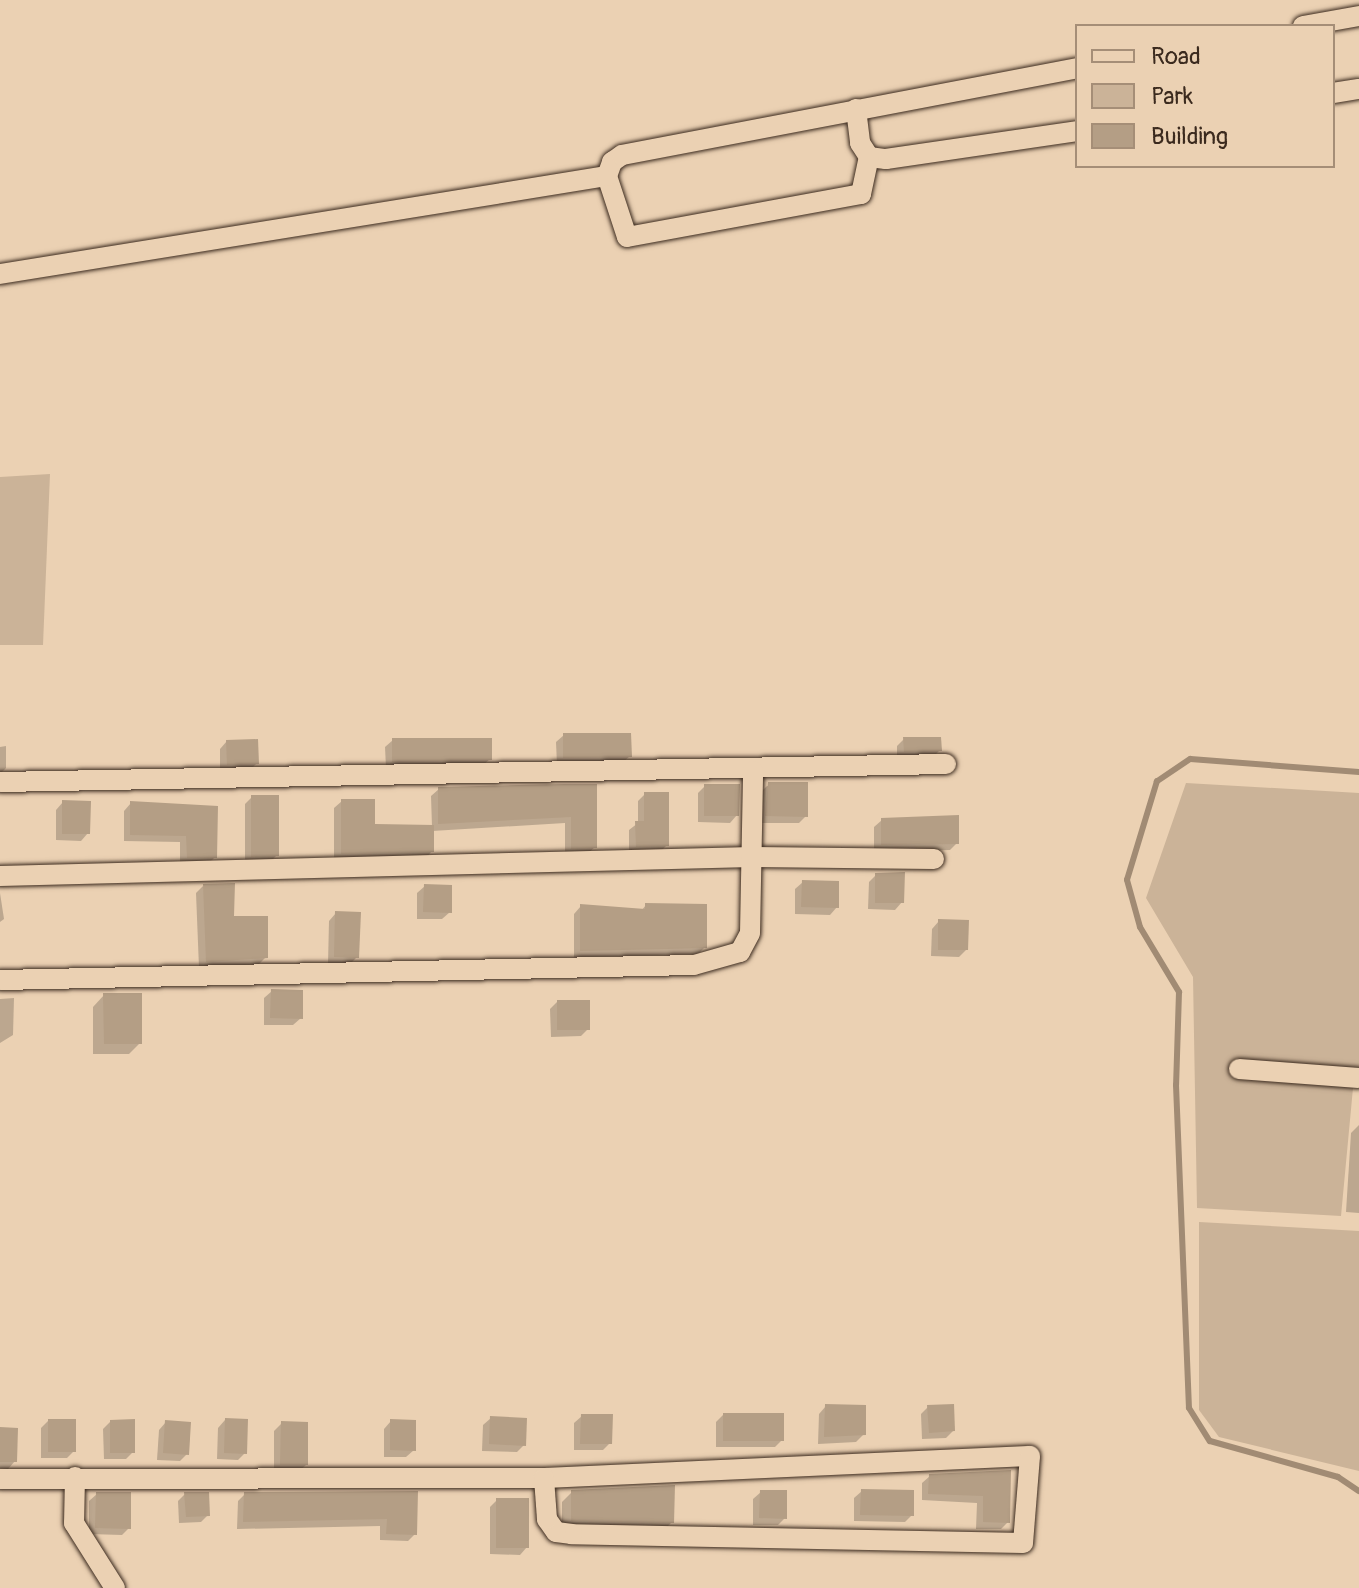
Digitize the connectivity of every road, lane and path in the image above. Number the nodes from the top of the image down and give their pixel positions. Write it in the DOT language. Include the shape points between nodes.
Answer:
graph roads {
  1 [pos="1359,16"];
  2 [pos="1314,24"];
  3 [pos="1075,68"];
  4 [pos="1359,89"];
  5 [pos="1335,93"];
  6 [pos="856,109"];
  7 [pos="1075,131"];
  8 [pos="869,157"];
  9 [pos="607,176"];
  10 [pos="0,274"];
  11 [pos="946,764"];
  12 [pos="753,771"];
  13 [pos="0,782"];
  14 [pos="753,857"];
  15 [pos="934,859"];
  16 [pos="0,876"];
  17 [pos="0,980"];
  18 [pos="1239,1069"];
  19 [pos="1359,1078"];
  20 [pos="75,1477"];
  21 [pos="544,1478"];
  22 [pos="0,1479"];
  23 [pos="115,1588"];
  1 -- 2 [label="street"];
  3 -- 6 [label="street"];
  4 -- 5 [label="street"];
  6 -- 8 [label="street" via="860,143"];
  6 -- 9 [label="street" via="622,155"];
  7 -- 8 [label="street" via="886,159"];
  8 -- 9 [label="street" via="861,194 627,237"];
  9 -- 10 [label="street"];
  11 -- 12 [label="street"];
  12 -- 13 [label="street"];
  12 -- 14 [label="street"];
  14 -- 15 [label="street"];
  14 -- 16 [label="street"];
  14 -- 17 [label="street" via="750,933 740,952 694,965"];
  18 -- 19 [label="street"];
  20 -- 21 [label="street"];
  20 -- 22 [label="street"];
  20 -- 23 [label="street" via="74,1523"];
  21 -- 21 [label="street" via="547,1519 556,1532 1023,1543 1030,1456"];
}
